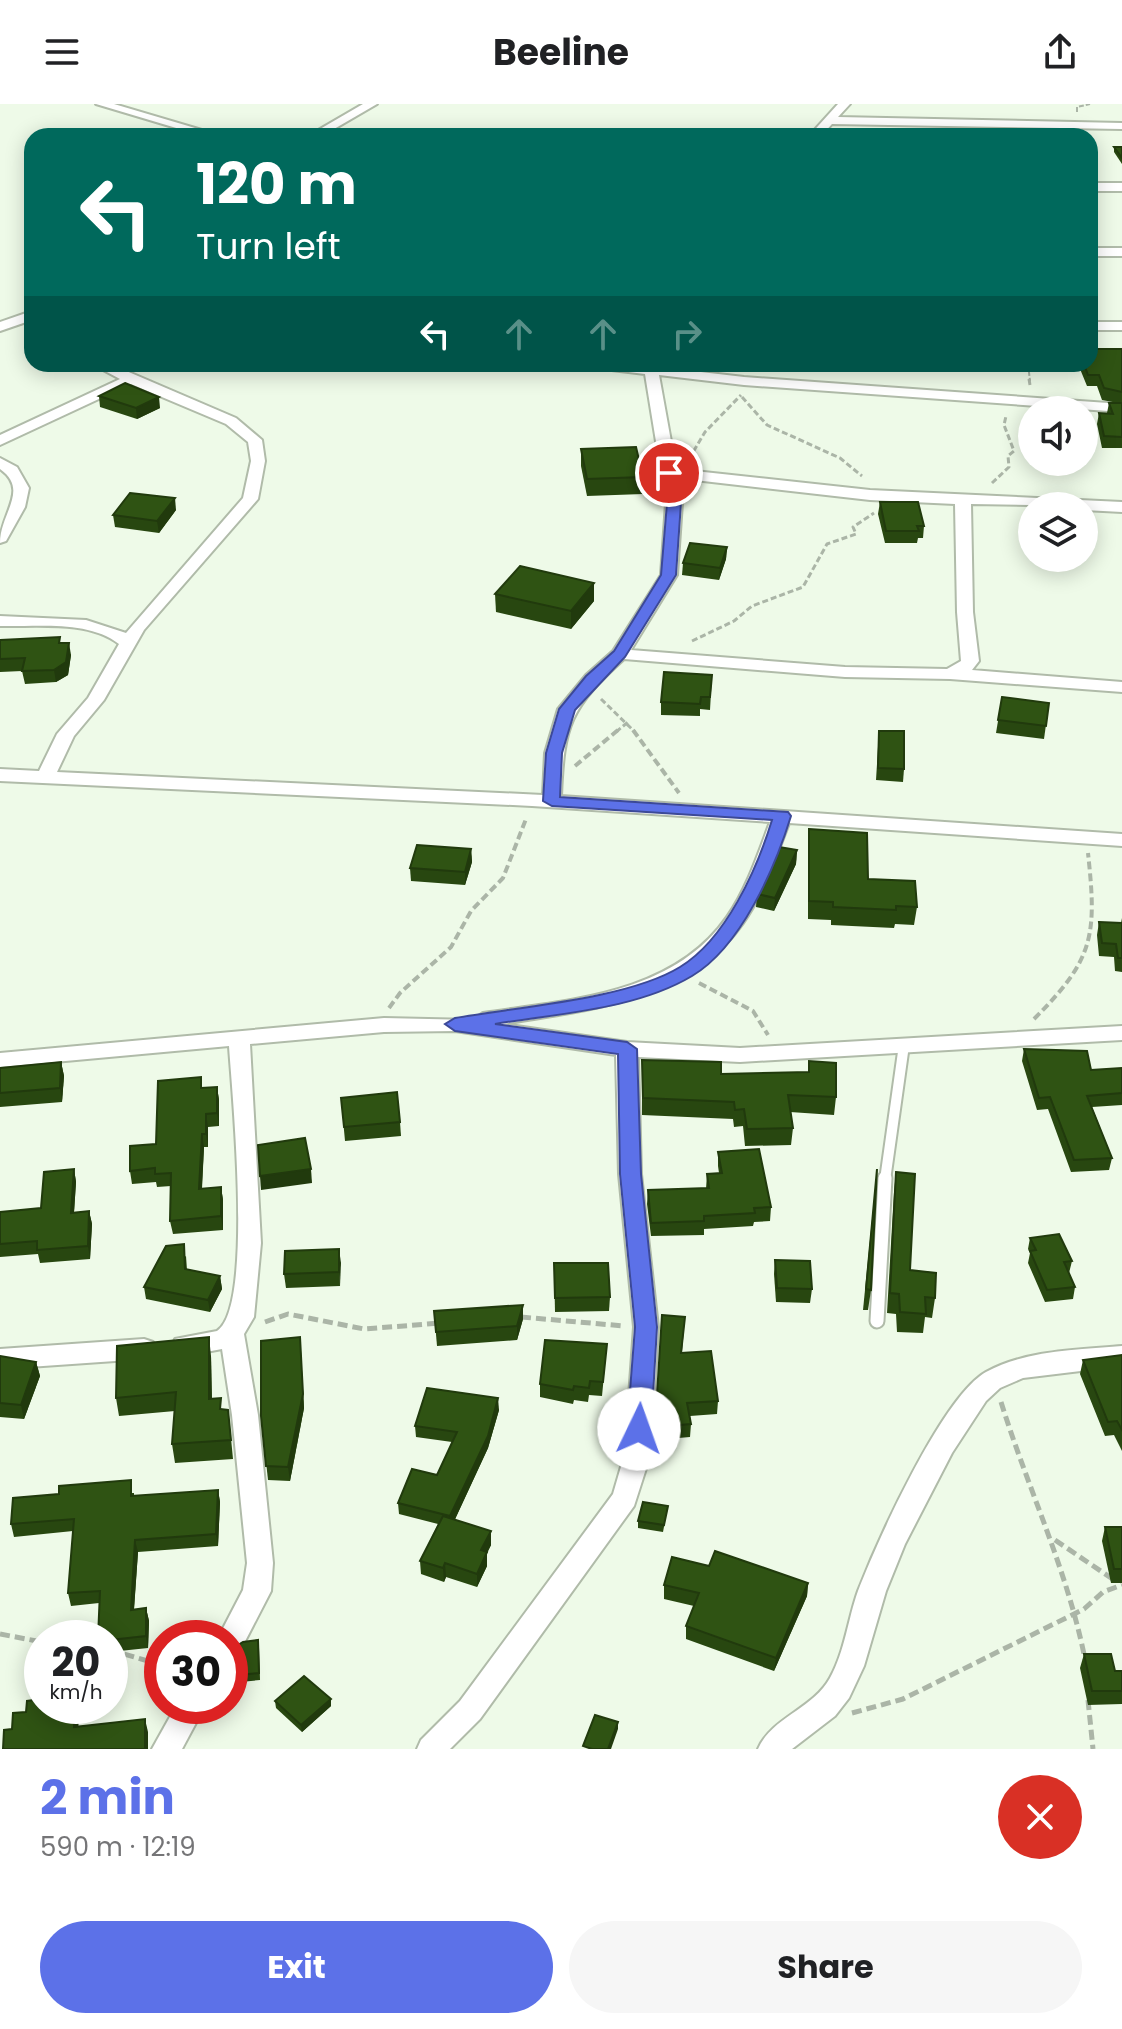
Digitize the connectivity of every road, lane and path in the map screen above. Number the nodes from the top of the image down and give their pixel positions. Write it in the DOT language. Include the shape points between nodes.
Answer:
graph roads {
  1 [pos="102,104"];
  2 [pos="371,104"];
  3 [pos="844,104"];
  4 [pos="828,121"];
  5 [pos="1122,126"];
  6 [pos="188,128"];
  7 [pos="328,128"];
  8 [pos="822,128"];
  9 [pos="1098,187"];
  10 [pos="1122,187"];
  11 [pos="1098,252"];
  12 [pos="1122,252"];
  13 [pos="24,320"];
  14 [pos="1098,326"];
  15 [pos="1122,326"];
  16 [pos="0,327"];
  17 [pos="24,330"];
  18 [pos="116,372"];
  19 [pos="651,372"];
  20 [pos="657,372"];
  21 [pos="747,372"];
  22 [pos="131,379"];
  23 [pos="738,385"];
  24 [pos="1015,401"];
  25 [pos="1122,408"];
  26 [pos="0,441"];
  27 [pos="0,462"];
  28 [pos="675,474"];
  29 [pos="885,496"];
  30 [pos="969,501"];
  31 [pos="1122,507"];
  32 [pos="875,512"];
  33 [pos="0,538"];
  34 [pos="151,612"];
  35 [pos="0,621"];
  36 [pos="89,626"];
  37 [pos="127,642"];
  38 [pos="620,654"];
  39 [pos="672,659"];
  40 [pos="948,674"];
  41 [pos="1122,687"];
  42 [pos="599,697"];
  43 [pos="628,722"];
  44 [pos="0,775"];
  45 [pos="45,779"];
  46 [pos="553,792"];
  47 [pos="532,800"];
  48 [pos="703,810"];
  49 [pos="782,816"];
  50 [pos="1086,839"];
  51 [pos="1122,840"];
  52 [pos="686,972"];
  53 [pos="455,1024"];
  54 [pos="384,1025"];
  55 [pos="1122,1033"];
  56 [pos="239,1039"];
  57 [pos="1012,1040"];
  58 [pos="904,1045"];
  59 [pos="627,1049"];
  60 [pos="775,1053"];
  61 [pos="0,1060"];
  62 [pos="516,1317"];
  63 [pos="877,1321"];
  64 [pos="454,1322"];
  65 [pos="646,1327"];
  66 [pos="233,1343"];
  67 [pos="1122,1356"];
  68 [pos="0,1359"];
  69 [pos="994,1380"];
  70 [pos="1053,1539"];
  71 [pos="1122,1585"];
  72 [pos="1076,1613"];
  73 [pos="242,1620"];
  74 [pos="0,1634"];
  75 [pos="24,1639"];
  76 [pos="1086,1664"];
  77 [pos="1087,1691"];
  78 [pos="814,1718"];
  79 [pos="181,1724"];
  80 [pos="166,1749"];
  81 [pos="431,1749"];
  82 [pos="772,1749"];
  83 [pos="1093,1749"];
  1 -- 6 [label="street"];
  2 -- 7 [label="street"];
  3 -- 4 [label="street"];
  4 -- 5 [label="street"];
  4 -- 8 [label="street"];
  9 -- 10 [label="street"];
  11 -- 12 [label="street"];
  13 -- 16 [label="street"];
  14 -- 15 [label="street"];
  16 -- 17 [label="street"];
  18 -- 22 [label="street"];
  19 -- 28 [label="street"];
  20 -- 23 [label="street"];
  21 -- 23 [label="street"];
  22 -- 26 [label="street"];
  22 -- 34 [label="street" via="231,421 255,440 258,461 250,499"];
  23 -- 24 [label="street"];
  23 -- 28 [label="path"];
  23 -- 29 [label="path" via="749,408 767,425 840,458"];
  24 -- 25 [label="street"];
  24 -- 30 [label="path" via="1004,422 1014,451 1007,457 1009,467"];
  27 -- 33 [label="street" via="22,482 22,498"];
  28 -- 29 [label="street"];
  28 -- 38 [label="street" via="669,575"];
  29 -- 30 [label="street"];
  30 -- 31 [label="street"];
  30 -- 40 [label="street" via="965,612 970,661"];
  32 -- 39 [label="path" via="853,527 856,534 823,548 803,587 752,606 684,646"];
  34 -- 36 [label="street" via="124,623"];
  34 -- 37 [label="street"];
  35 -- 36 [label="street"];
  36 -- 37 [label="street" via="120,634"];
  37 -- 45 [label="street" via="95,700 66,734"];
  38 -- 39 [label="street"];
  38 -- 46 [label="street" via="567,709 554,753"];
  39 -- 40 [label="street"];
  40 -- 41 [label="street"];
  42 -- 43 [label="path"];
  43 -- 46 [label="path"];
  43 -- 48 [label="path" via="661,761 678,792"];
  44 -- 45 [label="street"];
  45 -- 47 [label="street"];
  46 -- 47 [label="street"];
  46 -- 48 [label="street"];
  47 -- 54 [label="path" via="503,878 464,920 451,947 390,1004"];
  48 -- 49 [label="street"];
  49 -- 50 [label="street"];
  49 -- 52 [label="street" via="745,904 708,953"];
  50 -- 51 [label="street"];
  50 -- 57 [label="path" via="1095,925 1089,952 1067,987"];
  52 -- 53 [label="street" via="635,993"];
  52 -- 60 [label="path" via="703,987 753,1011"];
  53 -- 54 [label="street"];
  53 -- 59 [label="street"];
  54 -- 56 [label="street"];
  55 -- 57 [label="street"];
  56 -- 61 [label="street"];
  56 -- 66 [label="street" via="252,1243"];
  57 -- 58 [label="street"];
  58 -- 60 [label="street"];
  58 -- 63 [label="lane" via="885,1173"];
  59 -- 60 [label="street"];
  59 -- 65 [label="street" via="630,1174"];
  62 -- 65 [label="path"];
  64 -- 66 [label="path" via="359,1329 280,1315"];
  65 -- 81 [label="street" via="638,1453 625,1498 470,1710"];
  66 -- 68 [label="street"];
  66 -- 73 [label="street" via="260,1563 257,1591"];
  67 -- 69 [label="street" via="1016,1371"];
  69 -- 70 [label="path" via="1027,1484"];
  69 -- 78 [label="street" via="970,1399 904,1517 883,1560 841,1686"];
  70 -- 71 [label="path"];
  70 -- 72 [label="path"];
  71 -- 72 [label="path"];
  72 -- 76 [label="path"];
  72 -- 78 [label="path" via="903,1699"];
  74 -- 75 [label="path"];
  77 -- 83 [label="path"];
  78 -- 82 [label="street" via="786,1733"];
  79 -- 80 [label="street"];
}
